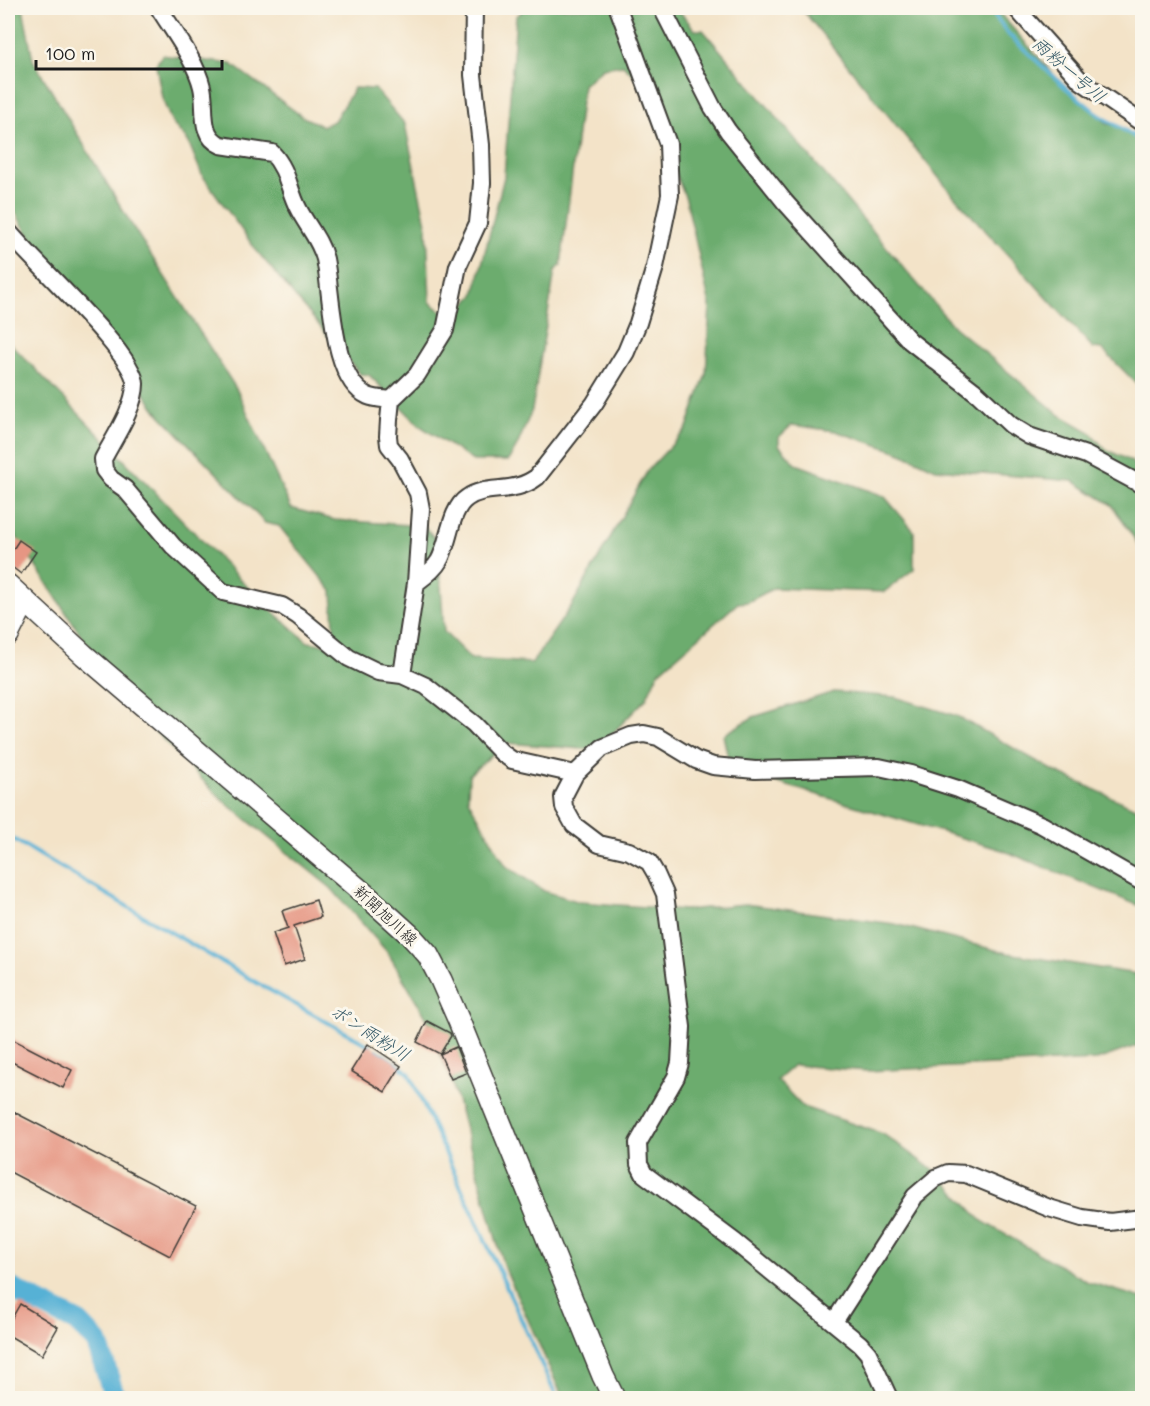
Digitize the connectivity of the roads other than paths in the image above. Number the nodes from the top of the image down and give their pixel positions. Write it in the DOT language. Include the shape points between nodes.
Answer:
graph roads {
  1 [pos="159,8"];
  2 [pos="474,8"];
  3 [pos="618,8"];
  4 [pos="662,8"];
  5 [pos="1016,8"];
  6 [pos="1143,123"];
  7 [pos="8,231"];
  8 [pos="391,400"];
  9 [pos="1143,484"];
  10 [pos="416,584"];
  11 [pos="8,585"];
  12 [pos="25,601"];
  13 [pos="8,635"];
  14 [pos="402,675"];
  15 [pos="575,774"];
  16 [pos="1143,882"];
  17 [pos="1143,1218"];
  18 [pos="834,1322"];
  19 [pos="614,1398"];
  20 [pos="890,1398"];
  1 -- 8 [label="street" via="202,84 205,132 221,145 272,153 285,169 292,196 325,259 334,334 352,380 368,396"];
  2 -- 8 [label="street" via="473,75 482,183 478,223 458,266 446,330 417,375"];
  3 -- 10 [label="street" via="668,144 671,177 655,267 638,323 626,352 594,404 537,477 527,485 467,497 454,518 439,560"];
  4 -- 9 [label="street" via="728,131 910,341 1011,425 1029,436 1086,455"];
  5 -- 6 [label="street" via="1080,81"];
  7 -- 14 [label="street" via="131,367 136,381 134,398 103,459 104,470 111,479 125,489 173,546 223,592 282,606 349,658 378,672"];
  8 -- 10 [label="street" via="389,445 418,493 421,509"];
  10 -- 14 [label="street"];
  11 -- 12 [label="main road, 新開旭川線"];
  12 -- 13 [label="main road"];
  12 -- 19 [label="main road, 新開旭川線" via="368,897 428,955 459,1021"];
  14 -- 15 [label="street" via="441,697 512,759"];
  15 -- 16 [label="street" via="602,748 644,734 658,737 713,766 755,770 879,766 958,789 1042,825"];
  15 -- 18 [label="street" via="563,797 574,825 599,844 629,851 649,862 665,894 682,1027 680,1063 638,1143 639,1164 644,1174"];
  17 -- 18 [label="street" via="1110,1222 1082,1218 966,1174 948,1173 915,1196"];
  18 -- 20 [label="street" via="867,1353"];
}
